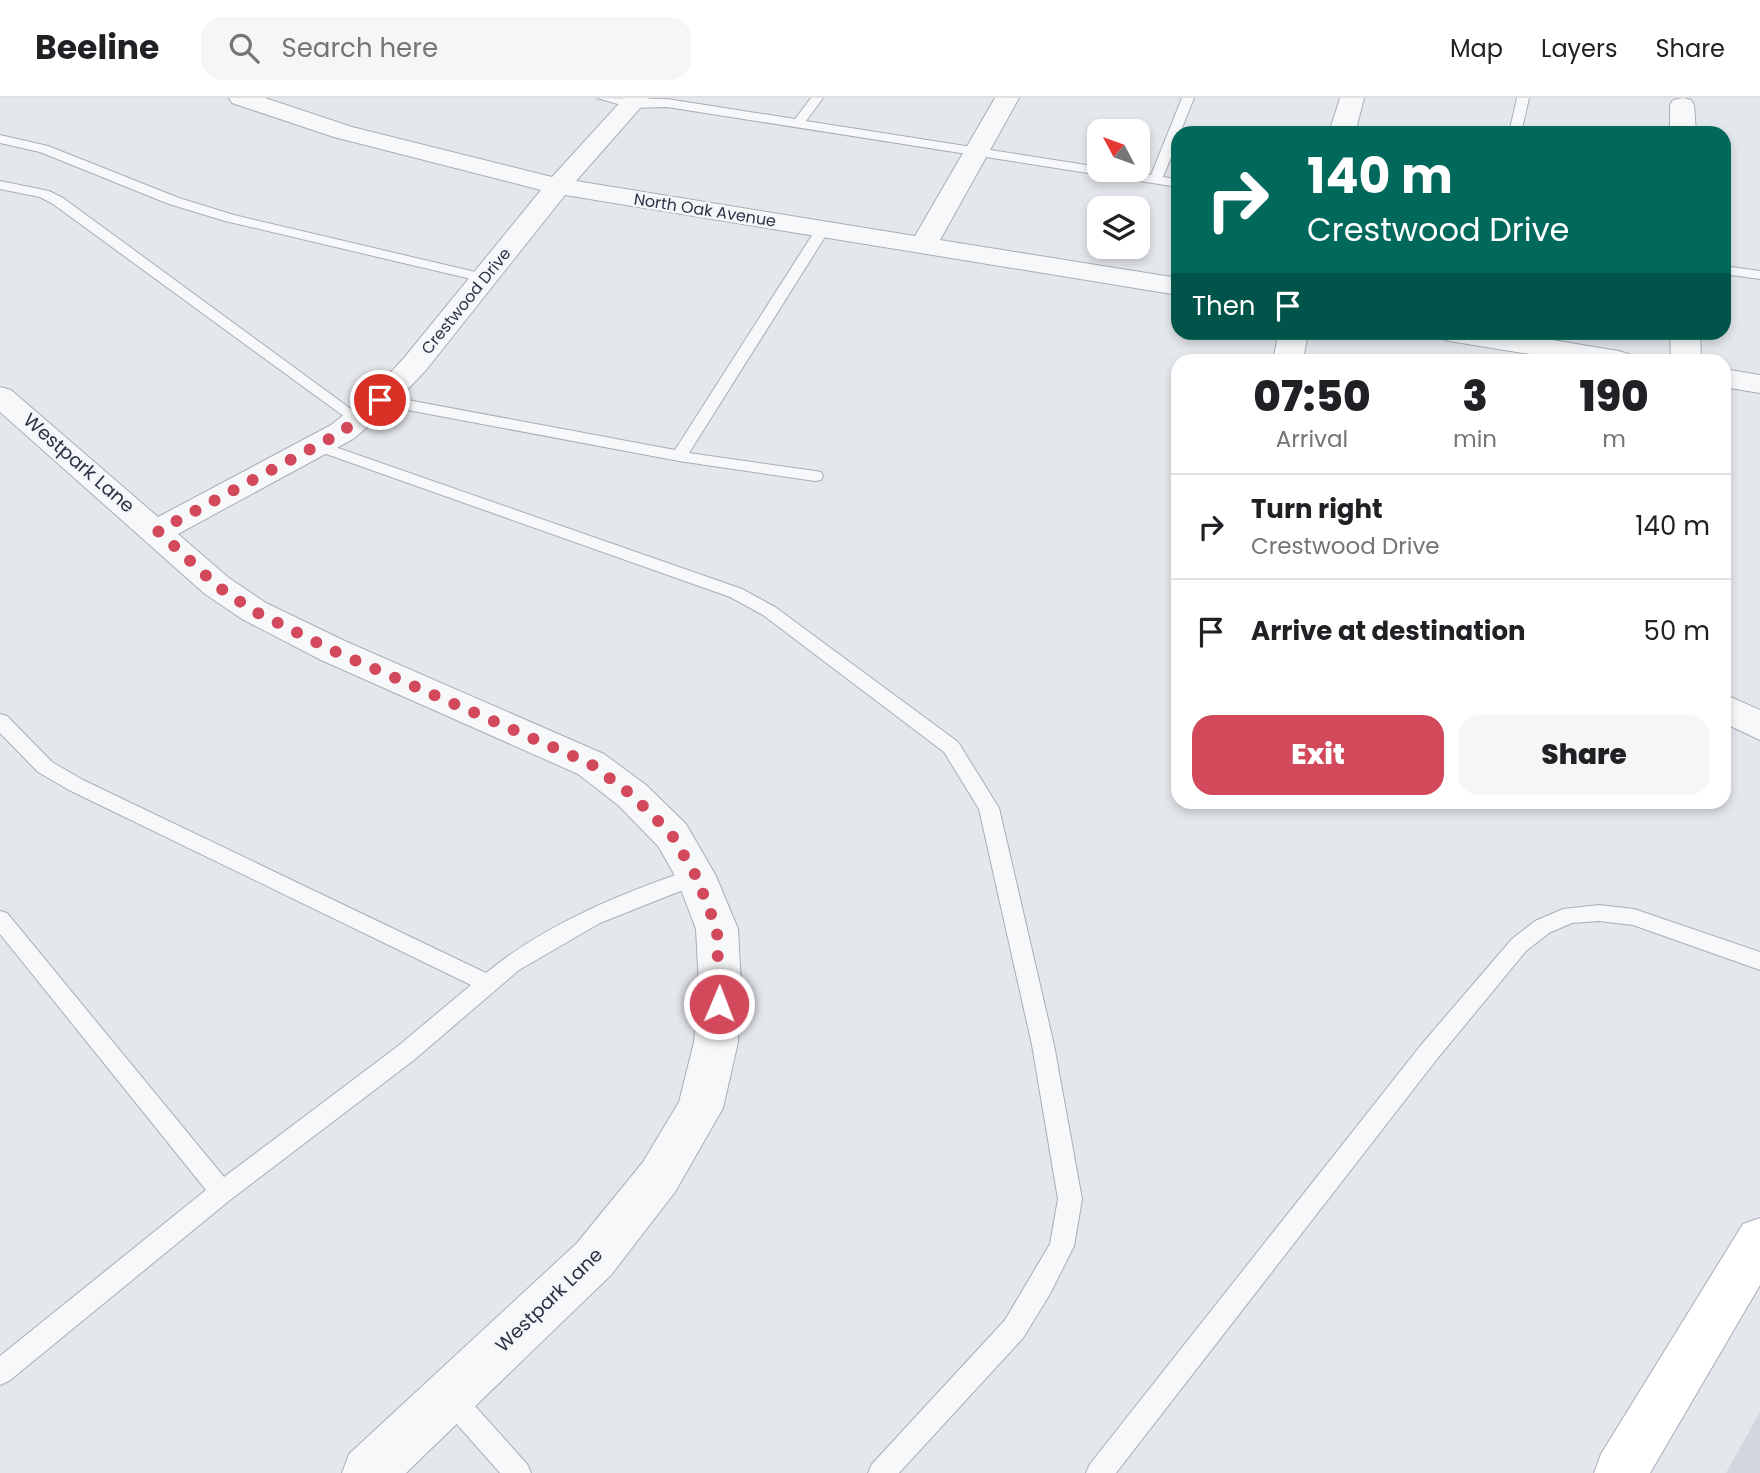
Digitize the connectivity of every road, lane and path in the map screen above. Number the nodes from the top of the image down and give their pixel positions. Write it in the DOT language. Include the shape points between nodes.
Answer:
graph roads {
  1 [pos="241,98"];
  2 [pos="603,98"];
  3 [pos="817,98"];
  4 [pos="1007,98"];
  5 [pos="1188,98"];
  6 [pos="1352,98"];
  7 [pos="1523,98"];
  8 [pos="635,101"];
  9 [pos="1682,105"];
  10 [pos="799,124"];
  11 [pos="1177,126"];
  12 [pos="1344,126"];
  13 [pos="1517,126"];
  14 [pos="1683,126"];
  15 [pos="0,139"];
  16 [pos="1171,141"];
  17 [pos="977,152"];
  18 [pos="1156,179"];
  19 [pos="1171,182"];
  20 [pos="0,184"];
  21 [pos="558,186"];
  22 [pos="823,229"];
  23 [pos="924,245"];
  24 [pos="1731,271"];
  25 [pos="1760,275"];
  26 [pos="484,278"];
  27 [pos="1171,286"];
  28 [pos="1497,340"];
  29 [pos="1582,354"];
  30 [pos="1731,379"];
  31 [pos="1760,384"];
  32 [pos="0,396"];
  33 [pos="380,400"];
  34 [pos="358,419"];
  35 [pos="318,446"];
  36 [pos="679,456"];
  37 [pos="815,476"];
  38 [pos="158,531"];
  39 [pos="1731,711"];
  40 [pos="0,721"];
  41 [pos="1760,726"];
  42 [pos="696,876"];
  43 [pos="0,919"];
  44 [pos="1760,961"];
  45 [pos="489,984"];
  46 [pos="222,1192"];
  47 [pos="1760,1240"];
  48 [pos="0,1371"];
  49 [pos="449,1396"];
  50 [pos="368,1473"];
  51 [pos="518,1473"];
  52 [pos="881,1473"];
  53 [pos="1099,1473"];
  54 [pos="1620,1473"];
  1 -- 21 [label="street, North Oak Avenue" via="343,132"];
  2 -- 8 [label="lane"];
  3 -- 10 [label="lane"];
  4 -- 17 [label="street"];
  5 -- 11 [label="lane"];
  6 -- 12 [label="street"];
  7 -- 13 [label="lane"];
  8 -- 10 [label="lane"];
  8 -- 21 [label="street, Crestwood Drive"];
  9 -- 14 [label="street"];
  10 -- 17 [label="lane"];
  15 -- 26 [label="lane" via="44,149 174,201 230,218"];
  16 -- 18 [label="lane"];
  17 -- 18 [label="lane"];
  17 -- 23 [label="street"];
  18 -- 19 [label="lane"];
  20 -- 34 [label="lane" via="58,201"];
  21 -- 22 [label="street, North Oak Avenue"];
  21 -- 26 [label="street, Crestwood Drive"];
  22 -- 23 [label="street, North Oak Avenue"];
  22 -- 36 [label="lane"];
  23 -- 27 [label="street, North Oak Avenue"];
  24 -- 25 [label="lane"];
  26 -- 33 [label="street, Crestwood Drive"];
  28 -- 29 [label="street"];
  30 -- 31 [label="street"];
  32 -- 38 [label="street, Westpark Lane"];
  33 -- 34 [label="street, Crestwood Drive"];
  33 -- 36 [label="lane"];
  34 -- 35 [label="street, Crestwood Drive"];
  35 -- 38 [label="street, Crestwood Drive"];
  35 -- 52 [label="lane" via="736,593 769,611 950,747 989,808 1043,1045 1070,1199 1062,1246 1014,1329"];
  36 -- 37 [label="lane"];
  38 -- 42 [label="street, Westpark Lane" via="217,586 254,611 591,764 632,795 672,835"];
  39 -- 41 [label="street"];
  40 -- 45 [label="lane" via="45,767 76,785"];
  42 -- 45 [label="lane" via="593,917 512,964"];
  42 -- 49 [label="street, Westpark Lane" via="717,929 720,985 716,1042 700,1108 659,1177 594,1259"];
  43 -- 46 [label="lane"];
  44 -- 53 [label="lane" via="1633,917 1570,915 1542,926 1519,945 1429,1052"];
  45 -- 46 [label="lane" via="407,1053"];
  46 -- 48 [label="lane"];
  47 -- 54 [label="main road"];
  49 -- 50 [label="street, Westpark Lane"];
  49 -- 51 [label="lane"];
}
